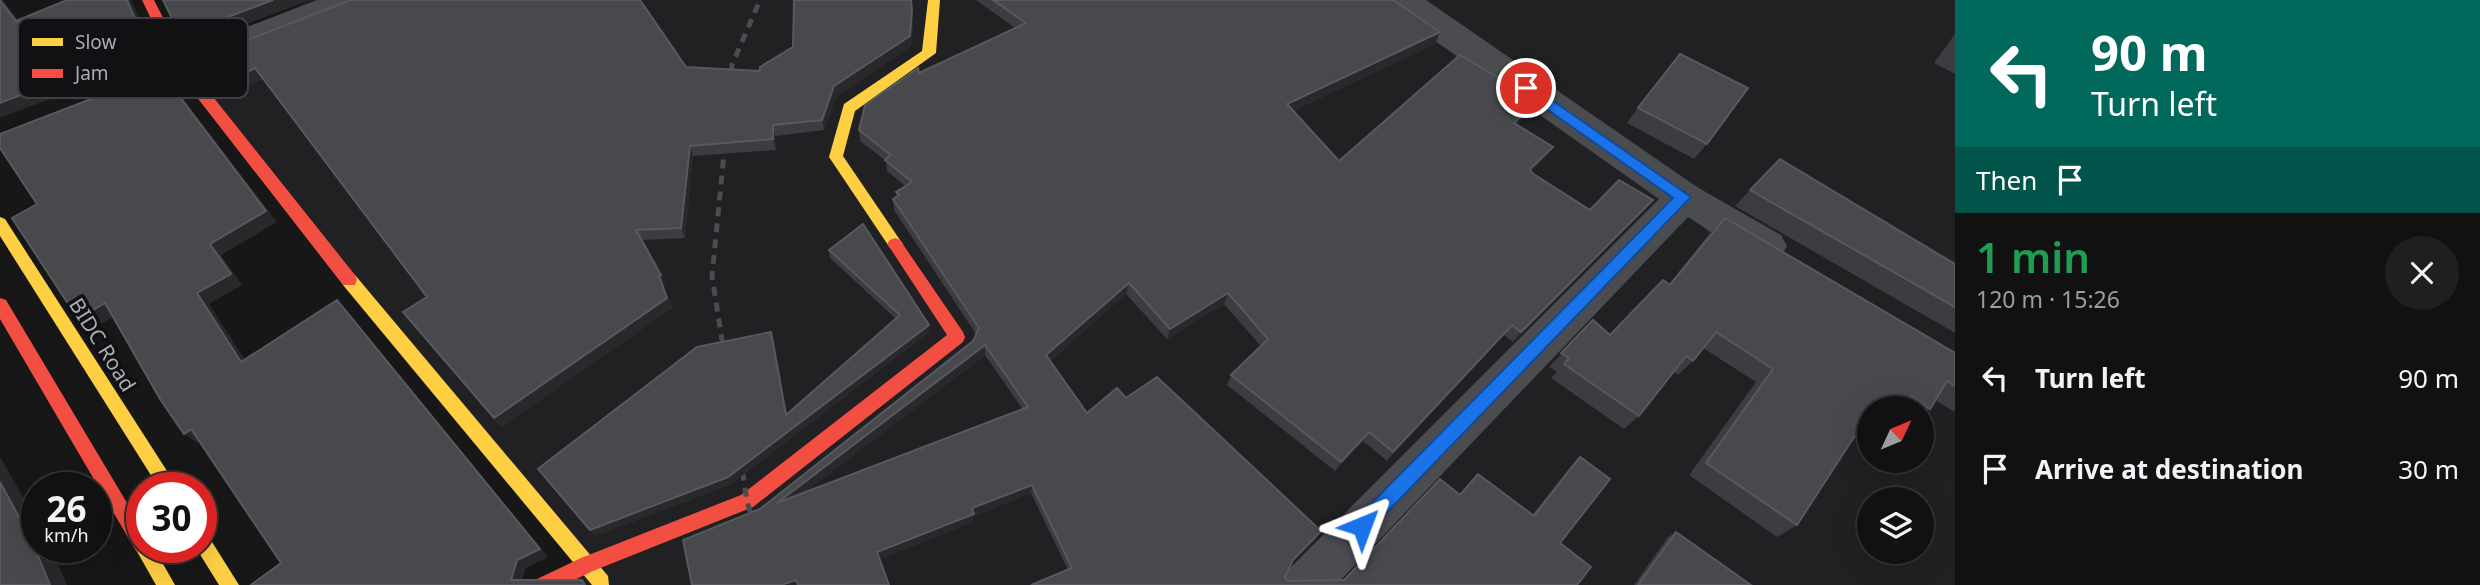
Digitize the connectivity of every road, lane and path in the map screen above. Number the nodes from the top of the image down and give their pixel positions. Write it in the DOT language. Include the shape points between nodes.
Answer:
graph roads {
  1 [pos="148,0"];
  2 [pos="348,0"];
  3 [pos="934,0"];
  4 [pos="1405,0"];
  5 [pos="157,18"];
  6 [pos="248,39"];
  7 [pos="98,98"];
  8 [pos="205,98"];
  9 [pos="90,101"];
  10 [pos="1684,197"];
  11 [pos="0,223"];
  12 [pos="1802,266"];
  13 [pos="0,305"];
  14 [pos="159,472"];
  15 [pos="126,517"];
  16 [pos="153,563"];
  17 [pos="216,563"];
  18 [pos="587,564"];
  19 [pos="166,585"];
  20 [pos="230,585"];
  21 [pos="544,585"];
  22 [pos="604,585"];
  23 [pos="1305,585"];
  1 -- 5 [label="street"];
  2 -- 6 [label="street"];
  3 -- 18 [label="street" via="929,53 849,108 836,157 957,337 747,501"];
  4 -- 10 [label="street"];
  7 -- 9 [label="street"];
  8 -- 18 [label="street" via="302,224"];
  10 -- 12 [label="street"];
  10 -- 23 [label="street"];
  11 -- 14 [label="street, BIDC Road"];
  13 -- 15 [label="street"];
  16 -- 19 [label="street"];
  17 -- 20 [label="street"];
  18 -- 21 [label="street"];
  18 -- 22 [label="street"];
}
